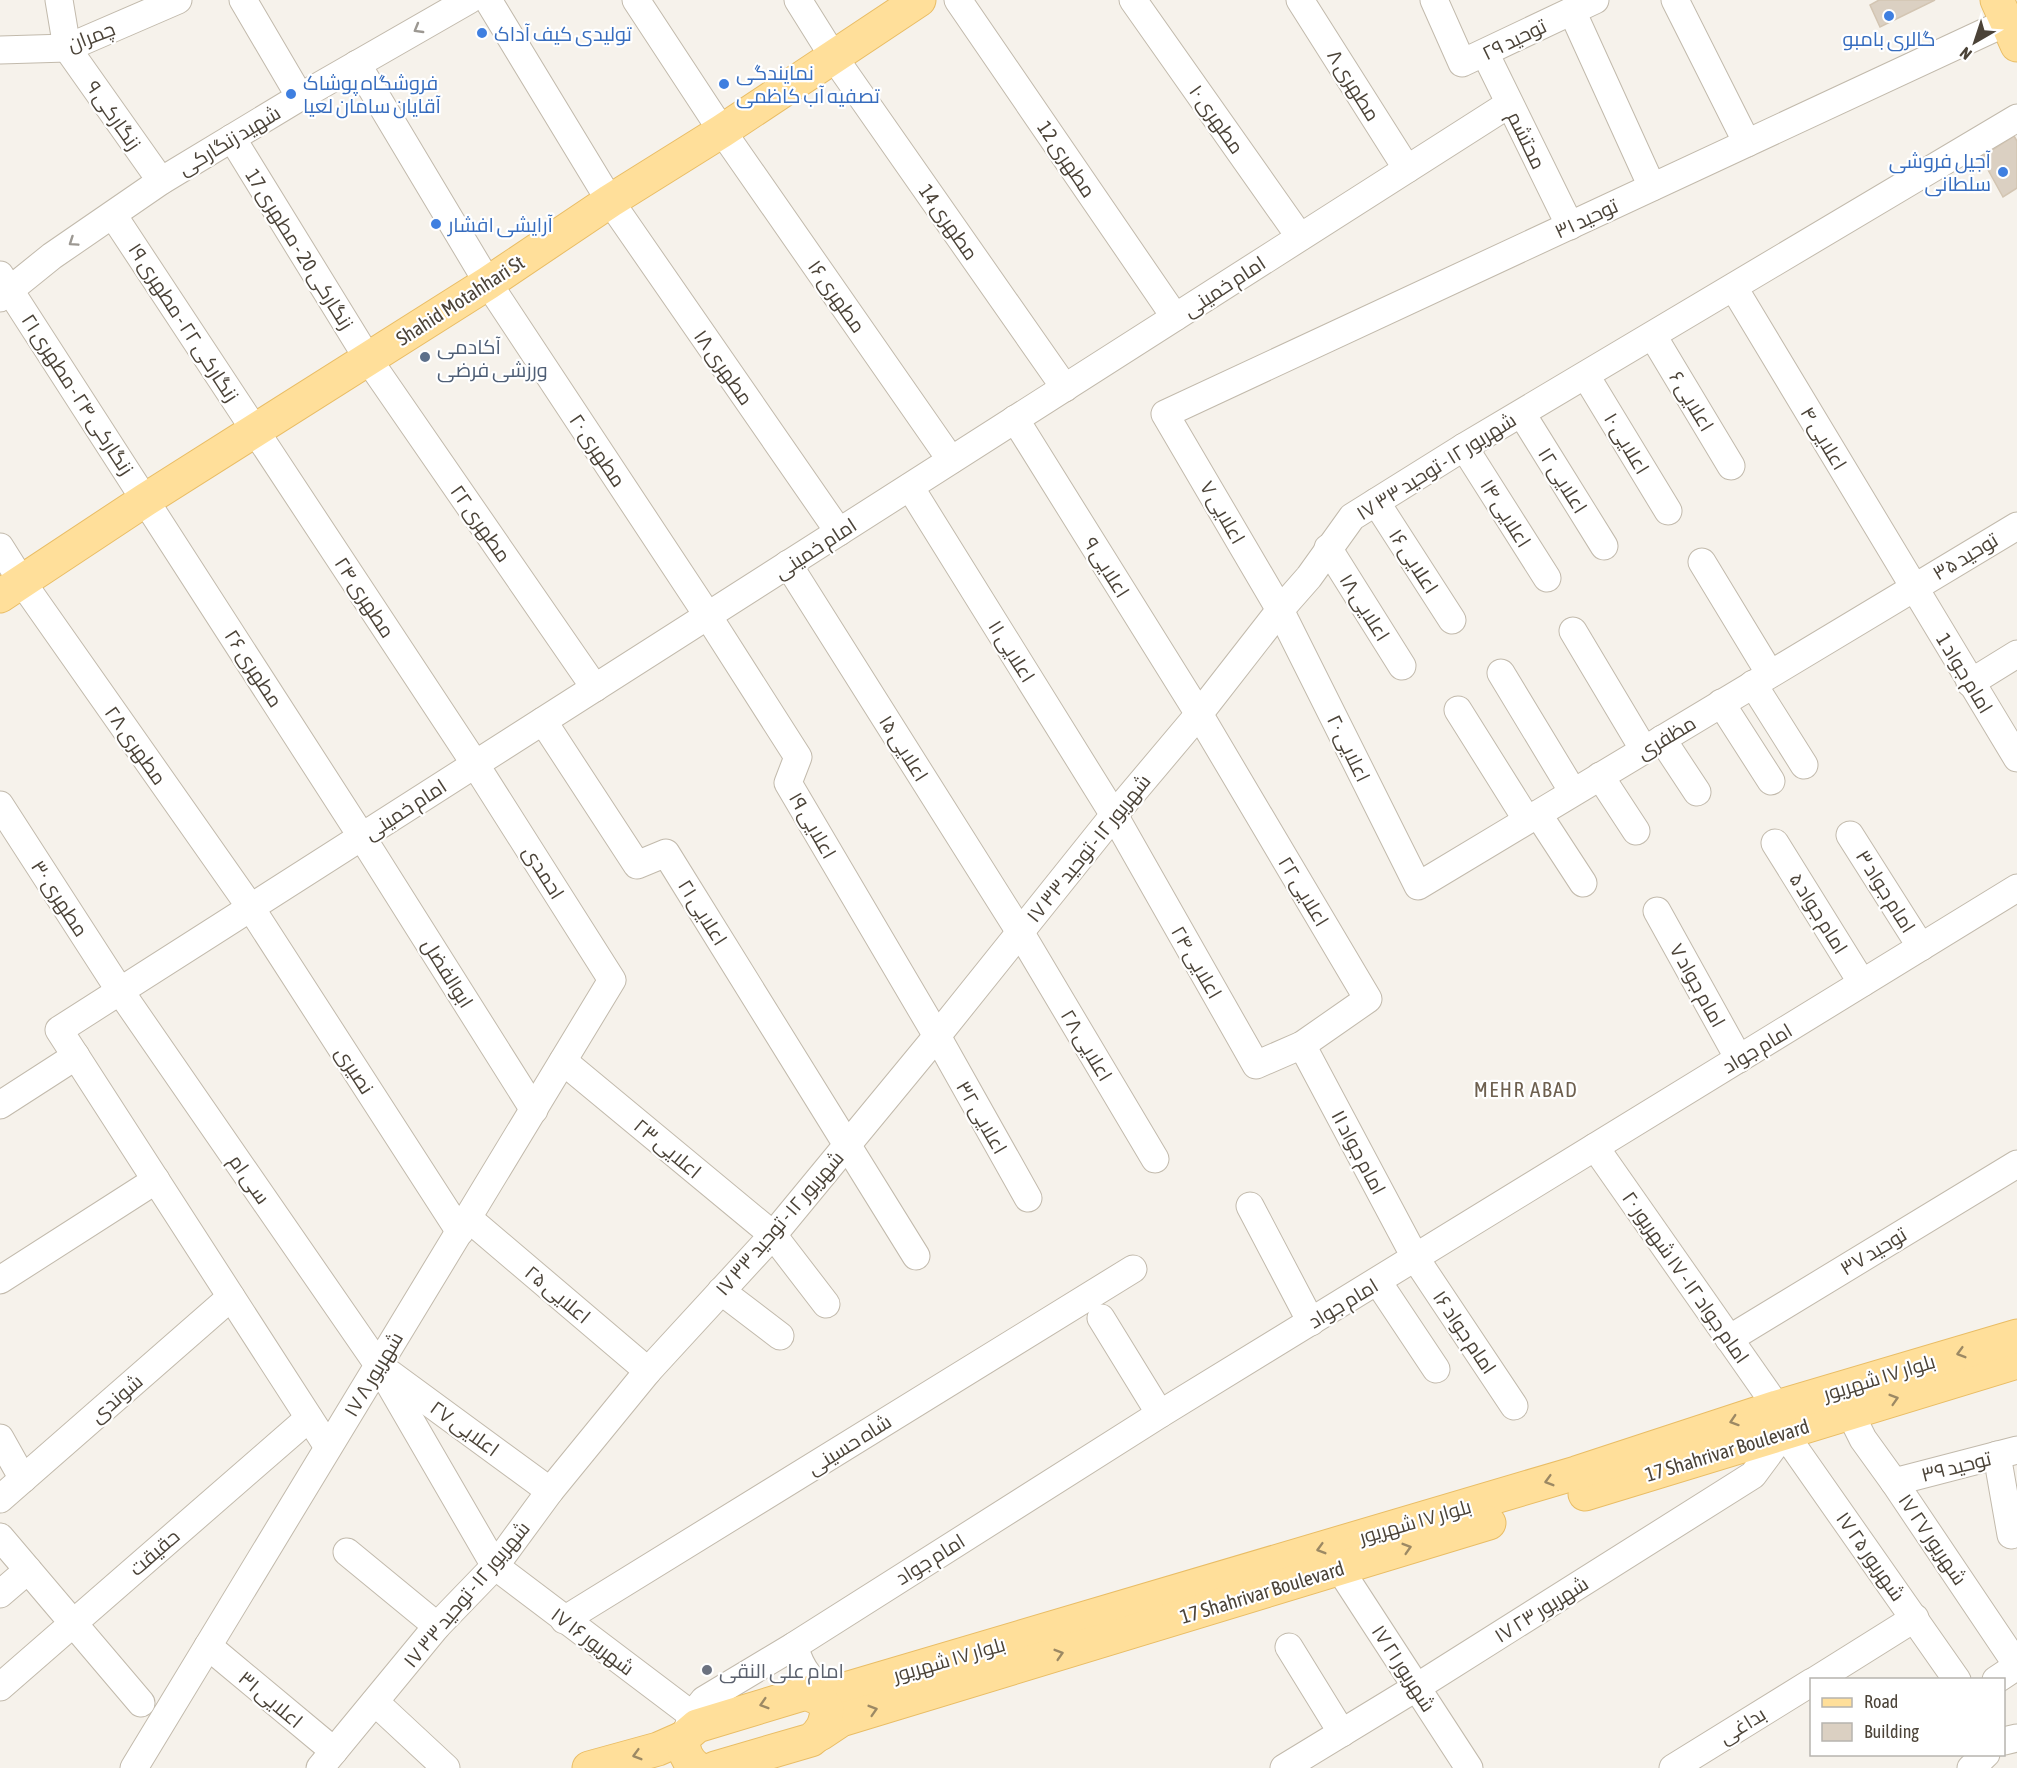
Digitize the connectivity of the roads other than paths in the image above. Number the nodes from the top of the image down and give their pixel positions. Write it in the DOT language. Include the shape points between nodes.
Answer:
graph roads {
  1 [pos="59,0"];
  2 [pos="178,0"];
  3 [pos="243,0"];
  4 [pos="488,0"];
  5 [pos="636,0"];
  6 [pos="798,0"];
  7 [pos="919,0"];
  8 [pos="958,0"];
  9 [pos="1133,0"];
  10 [pos="1300,0"];
  11 [pos="1434,0"];
  12 [pos="1675,0"];
  13 [pos="461,2"];
  14 [pos="1583,6"];
  15 [pos="2007,22"];
  16 [pos="68,48"];
  17 [pos="0,50"];
  18 [pos="1485,53"];
  19 [pos="833,56"];
  20 [pos="357,64"];
  21 [pos="300,97"];
  22 [pos="1509,104"];
  23 [pos="2017,118"];
  24 [pos="722,131"];
  25 [pos="232,138"];
  26 [pos="1748,143"];
  27 [pos="1407,169"];
  28 [pos="161,182"];
  29 [pos="1652,187"];
  30 [pos="609,201"];
  31 [pos="113,215"];
  32 [pos="1570,225"];
  33 [pos="1300,237"];
  34 [pos="488,284"];
  35 [pos="3,287"];
  36 [pos="1734,288"];
  37 [pos="1175,317"];
  38 [pos="1653,336"];
  39 [pos="368,359"];
  40 [pos="1586,376"];
  41 [pos="1065,388"];
  42 [pos="1165,414"];
  43 [pos="1522,414"];
  44 [pos="1016,419"];
  45 [pos="255,430"];
  46 [pos="1464,447"];
  47 [pos="951,460"];
  48 [pos="1731,466"];
  49 [pos="910,487"];
  50 [pos="146,500"];
  51 [pos="1376,502"];
  52 [pos="1668,511"];
  53 [pos="2017,526"];
  54 [pos="839,532"];
  55 [pos="1604,546"];
  56 [pos="0,547"];
  57 [pos="1328,548"];
  58 [pos="1702,562"];
  59 [pos="788,564"];
  60 [pos="1547,579"];
  61 [pos="1914,587"];
  62 [pos="11,589"];
  63 [pos="1280,610"];
  64 [pos="708,616"];
  65 [pos="1452,620"];
  66 [pos="1573,631"];
  67 [pos="2017,654"];
  68 [pos="1402,666"];
  69 [pos="1501,673"];
  70 [pos="1762,679"];
  71 [pos="1970,683"];
  72 [pos="595,688"];
  73 [pos="1721,703"];
  74 [pos="1458,711"];
  75 [pos="1198,714"];
  76 [pos="543,721"];
  77 [pos="1653,744"];
  78 [pos="2017,758"];
  79 [pos="475,764"];
  80 [pos="1803,765"];
  81 [pos="1600,776"];
  82 [pos="1771,782"];
  83 [pos="1574,792"];
  84 [pos="1697,792"];
  85 [pos="0,805"];
  86 [pos="1114,815"];
  87 [pos="1533,817"];
  88 [pos="1636,831"];
  89 [pos="1850,834"];
  90 [pos="362,837"];
  91 [pos="1775,843"];
  92 [pos="1583,883"];
  93 [pos="1418,886"];
  94 [pos="2017,888"];
  95 [pos="251,908"];
  96 [pos="1657,911"];
  97 [pos="1020,932"];
  98 [pos="1921,947"];
  99 [pos="612,980"];
  100 [pos="1862,983"];
  101 [pos="120,992"];
  102 [pos="937,1036"];
  103 [pos="1302,1044"];
  104 [pos="76,1056"];
  105 [pos="1739,1059"];
  106 [pos="563,1061"];
  107 [pos="0,1105"];
  108 [pos="534,1110"];
  109 [pos="847,1145"];
  110 [pos="1595,1147"];
  111 [pos="1155,1159"];
  112 [pos="2017,1164"];
  113 [pos="156,1180"];
  114 [pos="1028,1198"];
  115 [pos="1250,1206"];
  116 [pos="464,1225"];
  117 [pos="773,1235"];
  118 [pos="916,1256"];
  119 [pos="1416,1259"];
  120 [pos="1133,1269"];
  121 [pos="0,1280"];
  122 [pos="1378,1282"];
  123 [pos="721,1291"];
  124 [pos="231,1297"];
  125 [pos="826,1304"];
  126 [pos="1101,1318"];
  127 [pos="1311,1322"];
  128 [pos="780,1336"];
  129 [pos="2017,1336"];
  130 [pos="1729,1339"];
  131 [pos="2017,1362"];
  132 [pos="379,1366"];
  133 [pos="1436,1369"];
  134 [pos="648,1371"];
  135 [pos="1514,1406"];
  136 [pos="1850,1413"];
  137 [pos="1160,1414"];
  138 [pos="309,1418"];
  139 [pos="1780,1420"];
  140 [pos="0,1438"];
  141 [pos="328,1447"];
  142 [pos="2007,1453"];
  143 [pos="23,1479"];
  144 [pos="1894,1482"];
  145 [pos="550,1491"];
  146 [pos="0,1499"];
  147 [pos="2012,1535"];
  148 [pos="0,1537"];
  149 [pos="347,1552"];
  150 [pos="495,1566"];
  151 [pos="1340,1568"];
  152 [pos="28,1570"];
  153 [pos="0,1594"];
  154 [pos="1915,1618"];
  155 [pos="564,1620"];
  156 [pos="73,1623"];
  157 [pos="437,1626"];
  158 [pos="208,1646"];
  159 [pos="794,1646"];
  160 [pos="1289,1647"];
  161 [pos="2017,1665"];
  162 [pos="1819,1678"];
  163 [pos="1957,1678"];
  164 [pos="1999,1678"];
  165 [pos="1810,1683"];
  166 [pos="0,1687"];
  167 [pos="1417,1687"];
  168 [pos="823,1693"];
  169 [pos="375,1702"];
  170 [pos="141,1703"];
  171 [pos="687,1729"];
  172 [pos="1342,1733"];
  173 [pos="820,1734"];
  174 [pos="1985,1756"];
  175 [pos="327,1760"];
  176 [pos="730,1766"];
  177 [pos="134,1768"];
  178 [pos="446,1768"];
  179 [pos="589,1768"];
  180 [pos="697,1768"];
  181 [pos="1284,1768"];
  182 [pos="1469,1768"];
  183 [pos="1673,1768"];
  184 [pos="1971,1768"];
  1 -- 16 [label="street"];
  2 -- 16 [label="street, چمران"];
  3 -- 21 [label="street"];
  4 -- 30 [label="street, مطهری ۱۸"];
  5 -- 24 [label="street, مطهری ۱۶"];
  6 -- 19 [label="street, مطهری 14"];
  7 -- 19 [label="main road, Shahid Motahhari St"];
  8 -- 37 [label="street, مطهری 12"];
  9 -- 33 [label="street, مطهری ۱۰"];
  10 -- 27 [label="street, مطهری ۸"];
  11 -- 18 [label="street, توحید ۲۹" via="1462,63"];
  12 -- 26 [label="street"];
  13 -- 20 [label="street, شهید زنگارکی, one-way"];
  14 -- 18 [label="street, توحید ۲۹"];
  14 -- 29 [label="street"];
  15 -- 26 [label="street, توحید ۳۱"];
  16 -- 17 [label="street, چمران"];
  16 -- 28 [label="street, زنگارکی ۹"];
  18 -- 22 [label="street, محتشم"];
  19 -- 24 [label="main road, Shahid Motahhari St"];
  19 -- 41 [label="street, مطهری 14"];
  20 -- 21 [label="street, شهید زنگارکی"];
  20 -- 34 [label="street, مطهری ۲۰"];
  21 -- 25 [label="street, شهید زنگارکی"];
  22 -- 27 [label="street, امام خمینی"];
  22 -- 32 [label="street, محتشم"];
  23 -- 36 [label="street, ۱۷ شهریور ۱۲ - توحید ۳۳"];
  24 -- 30 [label="main road, Shahid Motahhari St"];
  24 -- 47 [label="street, مطهری ۱۶"];
  25 -- 28 [label="street, شهید زنگارکی"];
  25 -- 39 [label="street, زنگارکی 20 - مطهری 17"];
  26 -- 29 [label="street, توحید ۳۱"];
  27 -- 33 [label="street, امام خمینی"];
  28 -- 31 [label="street, شهید زنگارکی"];
  29 -- 32 [label="street, توحید ۳۱"];
  30 -- 34 [label="main road, Shahid Motahhari St"];
  30 -- 54 [label="street, مطهری ۱۸"];
  31 -- 35 [label="street, شهید زنگارکی, one-way"];
  31 -- 45 [label="street, زنگارکی ۲۲ - مطهری ۱۹"];
  32 -- 42 [label="street, توحید ۳۱"];
  33 -- 37 [label="street, امام خمینی"];
  34 -- 39 [label="main road, Shahid Motahhari St"];
  34 -- 64 [label="street, مطهری ۲۰"];
  35 -- 50 [label="street, زنگارکی ۲۴ - مطهری ۲۱"];
  36 -- 38 [label="street, ۱۷ شهریور ۱۲ - توحید ۳۳"];
  36 -- 61 [label="street, اعلایی ۴"];
  37 -- 41 [label="street, امام خمینی"];
  38 -- 40 [label="street, ۱۷ شهریور ۱۲ - توحید ۳۳"];
  38 -- 48 [label="street, اعلایی ۶"];
  39 -- 45 [label="main road, Shahid Motahhari St"];
  39 -- 72 [label="street, مطهری ۲۲"];
  40 -- 43 [label="street, ۱۷ شهریور ۱۲ - توحید ۳۳"];
  40 -- 52 [label="street, اعلایی ۱۰"];
  41 -- 44 [label="street, امام خمینی"];
  42 -- 63 [label="street, اعلایی ۷"];
  43 -- 46 [label="street, ۱۷ شهریور ۱۲ - توحید ۳۳"];
  43 -- 55 [label="street, اعلایی ۱۲"];
  44 -- 47 [label="street, امام خمینی"];
  44 -- 75 [label="street, اعلایی ۹"];
  45 -- 50 [label="main road, Shahid Motahhari St"];
  45 -- 79 [label="street, مطهری ۲۴"];
  46 -- 51 [label="street, ۱۷ شهریور ۱۲ - توحید ۳۳"];
  46 -- 60 [label="street, اعلایی ۱۴"];
  47 -- 49 [label="street, امام خمینی"];
  49 -- 54 [label="street, امام خمینی"];
  49 -- 86 [label="street, اعلایی ۱۱"];
  50 -- 62 [label="main road, Shahid Motahhari St"];
  50 -- 90 [label="street, مطهری ۲۶"];
  51 -- 57 [label="street, ۱۷ شهریور ۱۲ - توحید ۳۳" via="1352,517"];
  51 -- 65 [label="street, اعلایی ۱۶"];
  53 -- 61 [label="street, توحید ۳۵"];
  54 -- 59 [label="street, امام خمینی"];
  56 -- 62 [label="street, مطهری ۲۸"];
  57 -- 63 [label="street, ۱۷ شهریور ۱۲ - توحید ۳۳"];
  57 -- 68 [label="street, اعلایی ۱۸"];
  58 -- 70 [label="street"];
  59 -- 64 [label="street, امام خمینی"];
  59 -- 97 [label="street, اعلایی ۱۵"];
  61 -- 70 [label="street, مظفری"];
  61 -- 71 [label="street, امام جواد 1"];
  62 -- 95 [label="street, مطهری ۲۸"];
  63 -- 75 [label="street, ۱۷ شهریور ۱۲ - توحید ۳۳"];
  63 -- 93 [label="street, اعلایی ۲۰"];
  64 -- 72 [label="street, امام خمینی"];
  64 -- 102 [label="street, اعلایی ۱۹" via="798,757 788,783"];
  66 -- 77 [label="street"];
  67 -- 71 [label="street"];
  69 -- 83 [label="street"];
  70 -- 73 [label="street, مظفری"];
  70 -- 80 [label="street"];
  71 -- 78 [label="street, امام جواد 1"];
  72 -- 76 [label="street, امام خمینی"];
  73 -- 77 [label="street, مظفری"];
  73 -- 82 [label="street"];
  74 -- 87 [label="street"];
  75 -- 86 [label="street, ۱۷ شهریور ۱۲ - توحید ۳۳"];
  75 -- 103 [label="street, اعلایی ۲۲" via="1368,999"];
  76 -- 79 [label="street, امام خمینی"];
  76 -- 109 [label="street, اعلایی ۲۱" via="637,865 666,853"];
  77 -- 81 [label="street, مظفری"];
  77 -- 84 [label="street"];
  79 -- 90 [label="street, امام خمینی"];
  79 -- 99 [label="street, احمدی"];
  81 -- 83 [label="street, مظفری"];
  81 -- 88 [label="street"];
  83 -- 87 [label="street, مظفری"];
  85 -- 101 [label="street, مطهری ۳۰"];
  86 -- 97 [label="street, ۱۷ شهریور ۱۲ - توحید ۳۳"];
  86 -- 103 [label="street, اعلایی ۲۴" via="1256,1065"];
  87 -- 92 [label="street"];
  87 -- 93 [label="street, مظفری"];
  89 -- 98 [label="street, امام جواد ۳"];
  90 -- 95 [label="street, امام خمینی"];
  90 -- 108 [label="street, ابوالفضل"];
  91 -- 100 [label="street, امام جواد ۵"];
  94 -- 98 [label="street, امام جواد"];
  95 -- 101 [label="street, امام خمینی"];
  95 -- 116 [label="street, نصیری"];
  96 -- 105 [label="street, امام جواد ۷"];
  97 -- 102 [label="street, ۱۷ شهریور ۱۲ - توحید ۳۳"];
  97 -- 111 [label="street, اعلایی ۲۸"];
  98 -- 100 [label="street, امام جواد"];
  99 -- 106 [label="street, ۱۷ شهریور ۸"];
  100 -- 105 [label="street, امام جواد"];
  101 -- 104 [label="street, امام خمینی" via="59,1030"];
  101 -- 132 [label="street, سی ام"];
  102 -- 109 [label="street, ۱۷ شهریور ۱۲ - توحید ۳۳"];
  102 -- 114 [label="street, اعلایی ۳۲"];
  103 -- 119 [label="street, امام جواد ۱۱"];
  104 -- 107 [label="street"];
  104 -- 113 [label="street"];
  105 -- 110 [label="street, امام جواد"];
  106 -- 108 [label="street, ۱۷ شهریور ۸"];
  106 -- 117 [label="street, اعلایی ۲۳"];
  108 -- 116 [label="street, ۱۷ شهریور ۸"];
  109 -- 117 [label="street, ۱۷ شهریور ۱۲ - توحید ۳۳"];
  109 -- 118 [label="street"];
  110 -- 119 [label="street, امام جواد"];
  110 -- 130 [label="street, امام جواد ۱۲ - ۱۷ شهریور ۲۰"];
  112 -- 130 [label="street, توحید ۳۷"];
  113 -- 121 [label="street"];
  113 -- 124 [label="street"];
  115 -- 127 [label="street"];
  116 -- 132 [label="street, ۱۷ شهریور ۸"];
  116 -- 134 [label="street, اعلایی ۲۵"];
  117 -- 123 [label="street, ۱۷ شهریور ۱۲ - توحید ۳۳"];
  117 -- 125 [label="street, اعلایی ۲۳"];
  119 -- 122 [label="street, امام جواد"];
  119 -- 135 [label="street, امام جواد ۱۶"];
  120 -- 155 [label="street, شاه حسینی"];
  122 -- 127 [label="street, امام جواد"];
  122 -- 133 [label="street"];
  123 -- 128 [label="street"];
  123 -- 134 [label="street, ۱۷ شهریور ۱۲ - توحید ۳۳"];
  124 -- 138 [label="street"];
  124 -- 143 [label="street, شوندی"];
  126 -- 137 [label="street"];
  127 -- 137 [label="street, امام جواد"];
  129 -- 139 [label="main road, بلوار ۱۷ شهریور, one-way"];
  130 -- 139 [label="street, امام جواد ۱۲ - ۱۷ شهریور ۲۰"];
  136 -- 131 [label="main road, 17 Shahrivar Boulevard, one-way"];
  132 -- 141 [label="street, ۱۷ شهریور ۸"];
  132 -- 145 [label="street, اعلایی ۲۷"];
  132 -- 150 [label="street"];
  134 -- 145 [label="street, ۱۷ شهریور ۱۲ - توحید ۳۳"];
  136 -- 139 [label="main road, 17 Shahrivar Boulevard"];
  136 -- 144 [label="street, ۱۷ شهریور ۲۷"];
  137 -- 159 [label="street, امام جواد"];
  138 -- 141 [label="street"];
  138 -- 156 [label="street, حقیقت"];
  151 -- 139 [label="main road, 17 Shahrivar Boulevard, one-way"];
  139 -- 154 [label="street, ۱۷ شهریور ۲۵"];
  139 -- 167 [label="street, ۱۷ شهریور ۲۳" via="1753,1475"];
  139 -- 168 [label="main road, بلوار ۱۷ شهریور, one-way" via="1576,1473"];
  140 -- 143 [label="street"];
  141 -- 158 [label="street, ۱۷ شهریور ۸"];
  142 -- 144 [label="street, توحید ۳۹"];
  142 -- 147 [label="street"];
  143 -- 146 [label="street, شوندی"];
  144 -- 161 [label="street, ۱۷ شهریور ۲۷"];
  145 -- 150 [label="street, ۱۷ شهریور ۱۲ - توحید ۳۳"];
  148 -- 152 [label="street"];
  149 -- 157 [label="street"];
  150 -- 155 [label="street, ۱۷ شهریور ۱۶"];
  150 -- 157 [label="street, ۱۷ شهریور ۱۲ - توحید ۳۳"];
  151 -- 167 [label="street, ۱۷ شهریور ۲۱"];
  173 -- 151 [label="main road, 17 Shahrivar Boulevard, one-way" via="841,1720"];
  152 -- 153 [label="street"];
  152 -- 156 [label="street"];
  154 -- 162 [label="street"];
  154 -- 163 [label="street, ۱۷ شهریور ۲۵"];
  155 -- 171 [label="street, ۱۷ شهریور ۱۶"];
  156 -- 166 [label="street, حقیقت"];
  156 -- 170 [label="street"];
  157 -- 169 [label="street, ۱۷ شهریور ۱۲ - توحید ۳۳"];
  158 -- 175 [label="street, اعلایی ۳۱"];
  158 -- 177 [label="street, ۱۷ شهریور ۸"];
  159 -- 168 [label="street" via="798,1661"];
  159 -- 171 [label="street, امام جواد" via="704,1700"];
  160 -- 172 [label="street"];
  161 -- 164 [label="street"];
  165 -- 183 [label="street, بداغی"];
  167 -- 172 [label="street, ۱۷ شهریور ۲۳"];
  167 -- 182 [label="street, ۱۷ شهریور ۲۱"];
  168 -- 171 [label="main road, بلوار ۱۷ شهریور, one-way" via="796,1694"];
  168 -- 173 [label="main road" via="820,1699 827,1709"];
  169 -- 175 [label="street, ۱۷ شهریور ۱۲ - توحید ۳۳"];
  169 -- 178 [label="street"];
  171 -- 179 [label="main road, one-way" via="658,1749"];
  171 -- 180 [label="main road" via="683,1746 687,1760"];
  172 -- 181 [label="street, ۱۷ شهریور ۲۳"];
  173 -- 176 [label="main road, 17 Shahrivar Boulevard"];
  174 -- 184 [label="street"];
}
